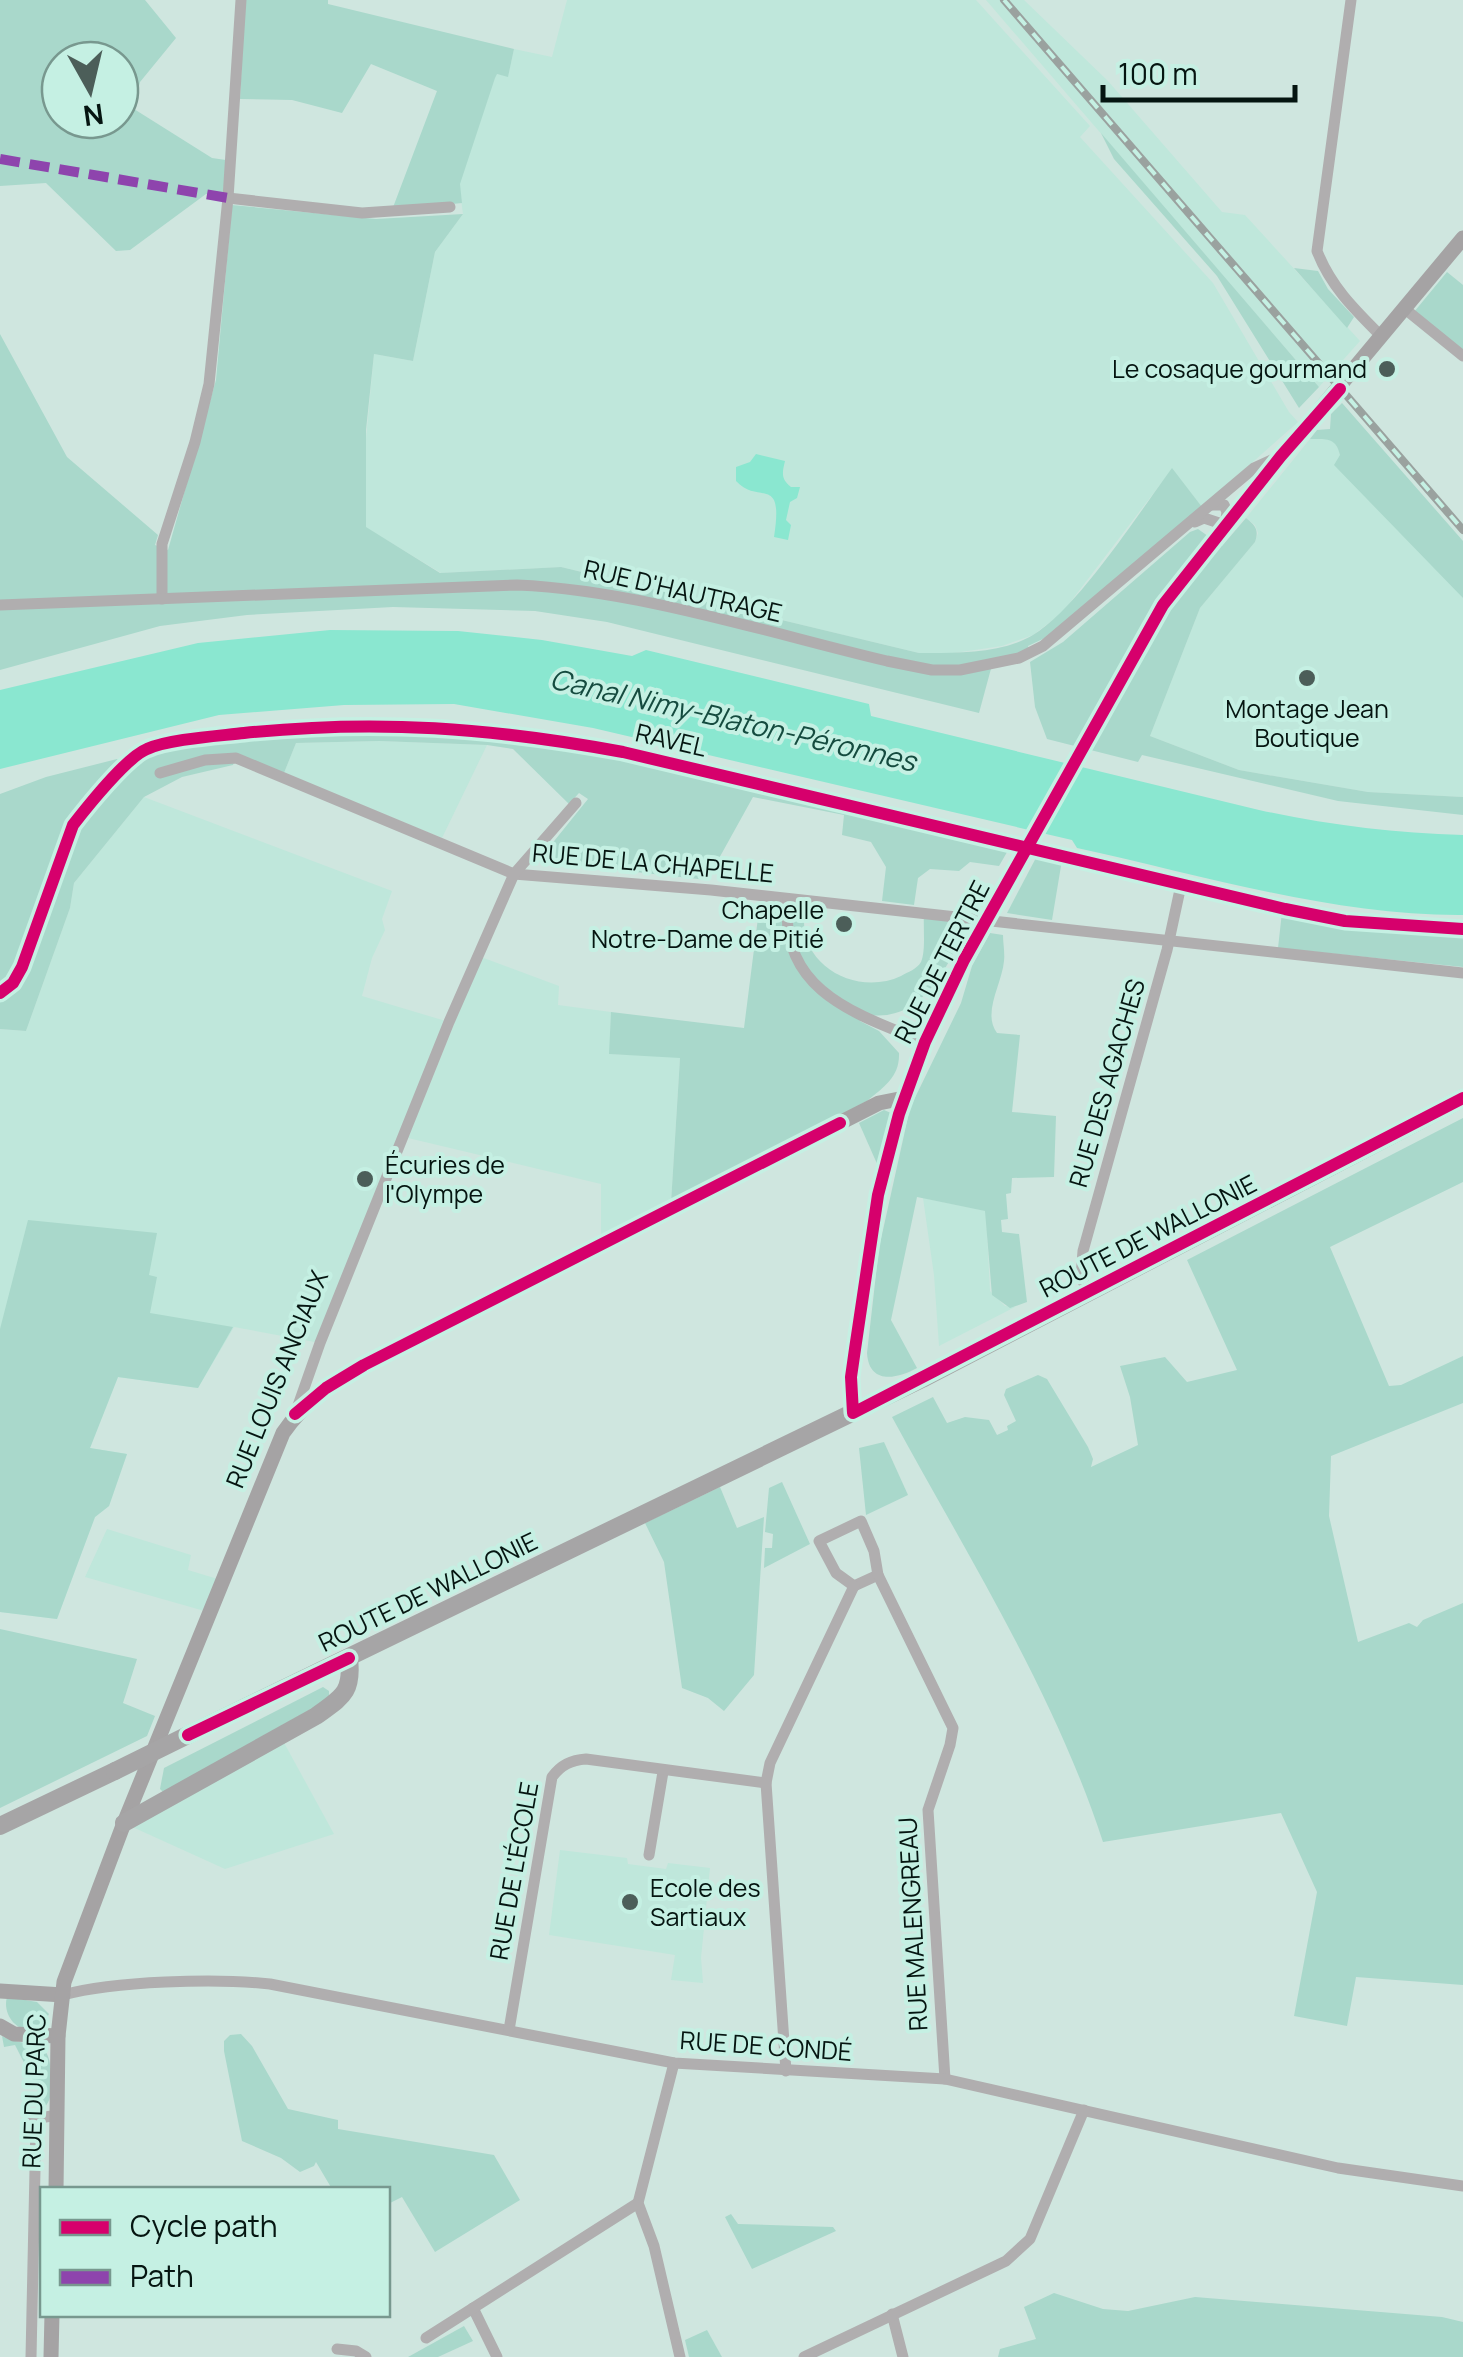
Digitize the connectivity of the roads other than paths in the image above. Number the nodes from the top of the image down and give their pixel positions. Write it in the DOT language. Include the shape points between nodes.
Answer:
graph roads {
  1 [pos="240,0"];
  2 [pos="1351,0"];
  3 [pos="228,198"];
  4 [pos="450,207"];
  5 [pos="1463,238"];
  6 [pos="1405,309"];
  7 [pos="1382,337"];
  8 [pos="1463,356"];
  9 [pos="1282,456"];
  10 [pos="1212,505"];
  11 [pos="1191,524"];
  12 [pos="1226,524"];
  13 [pos="162,599"];
  14 [pos="0,605"];
  15 [pos="160,773"];
  16 [pos="576,802"];
  17 [pos="514,874"];
  18 [pos="1181,885"];
  19 [pos="788,898"];
  20 [pos="1169,940"];
  21 [pos="1463,973"];
  22 [pos="925,1042"];
  23 [pos="904,1098"];
  24 [pos="1463,1098"];
  25 [pos="1088,1292"];
  26 [pos="853,1412"];
  27 [pos="295,1414"];
  28 [pos="878,1575"];
  29 [pos="854,1586"];
  30 [pos="349,1658"];
  31 [pos="663,1772"];
  32 [pos="766,1783"];
  33 [pos="124,1823"];
  34 [pos="0,1826"];
  35 [pos="650,1855"];
  36 [pos="0,1991"];
  37 [pos="63,1995"];
  38 [pos="0,2026"];
  39 [pos="509,2030"];
  40 [pos="58,2036"];
  41 [pos="674,2063"];
  42 [pos="786,2071"];
  43 [pos="945,2079"];
  44 [pos="1084,2110"];
  45 [pos="58,2116"];
  46 [pos="1463,2186"];
  47 [pos="56,2187"];
  48 [pos="638,2203"];
  49 [pos="473,2308"];
  50 [pos="892,2314"];
  51 [pos="52,2317"];
  52 [pos="426,2338"];
  53 [pos="337,2349"];
  54 [pos="30,2357"];
  55 [pos="51,2357"];
  56 [pos="366,2357"];
  57 [pos="497,2357"];
  58 [pos="680,2357"];
  59 [pos="804,2357"];
  60 [pos="903,2357"];
  1 -- 3 [label="street"];
  2 -- 7 [label="street" via="1317,251 1342,296"];
  3 -- 4 [label="street" via="362,213"];
  3 -- 13 [label="street" via="209,384 162,544"];
  5 -- 6 [label="street, RUE DE TERTRE"];
  6 -- 7 [label="street, RUE DE TERTRE"];
  6 -- 8 [label="street"];
  7 -- 9 [label="street, RUE DE TERTRE"];
  9 -- 10 [label="street, RUE D'HAUTRAGE" via="1254,468"];
  9 -- 12 [label="street, RUE DE TERTRE"];
  10 -- 11 [label="street, RUE D'HAUTRAGE"];
  10 -- 12 [label="street" via="1224,506"];
  11 -- 12 [label="street" via="1204,518"];
  11 -- 13 [label="street, RUE D'HAUTRAGE" via="1058,636 1019,658 960,670 886,662 561,586"];
  12 -- 22 [label="street, RUE DE TERTRE, bridge" via="1163,605"];
  13 -- 14 [label="street, RUE D'HAUTRAGE"];
  15 -- 17 [label="street, RUE DE LA CHAPELLE" via="236,758"];
  16 -- 17 [label="street, RUE LOUIS ANCIAUX"];
  17 -- 19 [label="street, RUE DE LA CHAPELLE"];
  17 -- 27 [label="street, RUE LOUIS ANCIAUX"];
  18 -- 20 [label="street, RUE DES AGACHES"];
  19 -- 20 [label="street, RUE DE LA CHAPELLE"];
  19 -- 22 [label="street" via="790,948 813,983 856,1014"];
  20 -- 21 [label="street, RUE DE LA CHAPELLE"];
  20 -- 25 [label="street, RUE DES AGACHES" via="1083,1251 1081,1278"];
  22 -- 23 [label="street, RUE DE TERTRE"];
  23 -- 26 [label="street, RUE DE TERTRE" via="871,1232 851,1376"];
  23 -- 27 [label="street" via="879,1103 364,1365"];
  24 -- 25 [label="main road, ROUTE DE WALLONIE"];
  25 -- 26 [label="main road, ROUTE DE WALLONIE"];
  26 -- 30 [label="main road, ROUTE DE WALLONIE"];
  27 -- 33 [label="street, RUE LOUIS ANCIAUX"];
  28 -- 29 [label="street"];
  28 -- 29 [label="street, RUE MALENGREAU" via="861,1521 819,1541 836,1574"];
  28 -- 43 [label="street, RUE MALENGREAU" via="952,1728 928,1810"];
  29 -- 32 [label="street"];
  30 -- 33 [label="main road" via="351,1677 340,1700"];
  30 -- 34 [label="main road, ROUTE DE WALLONIE, bridge"];
  31 -- 32 [label="street, RUE DE L'ÉCOLE"];
  31 -- 35 [label="street"];
  31 -- 39 [label="street, RUE DE L'ÉCOLE" via="576,1760 552,1777"];
  32 -- 42 [label="street"];
  33 -- 37 [label="street, RUE LOUIS ANCIAUX"];
  36 -- 37 [label="street"];
  37 -- 39 [label="street, RUE DE CONDÉ" via="88,1988 256,1982"];
  37 -- 40 [label="street, RUE DU PARC"];
  38 -- 40 [label="street" via="14,2034"];
  39 -- 41 [label="street, RUE DE CONDÉ"];
  40 -- 45 [label="street, RUE DU PARC"];
  41 -- 42 [label="street, RUE DE CONDÉ"];
  41 -- 48 [label="street"];
  42 -- 43 [label="street, RUE DE CONDÉ"];
  43 -- 44 [label="street, RUE DE CONDÉ"];
  44 -- 46 [label="street, RUE DE CONDÉ" via="1338,2168"];
  44 -- 50 [label="street" via="1025,2246"];
  45 -- 47 [label="street, RUE DU PARC"];
  45 -- 54 [label="street, RUE DU PARC" via="33,2118"];
  48 -- 49 [label="street"];
  48 -- 58 [label="street"];
  49 -- 52 [label="street"];
  49 -- 57 [label="street"];
  50 -- 59 [label="street"];
  50 -- 60 [label="street"];
  51 -- 55 [label="street"];
  53 -- 56 [label="street"];
}
